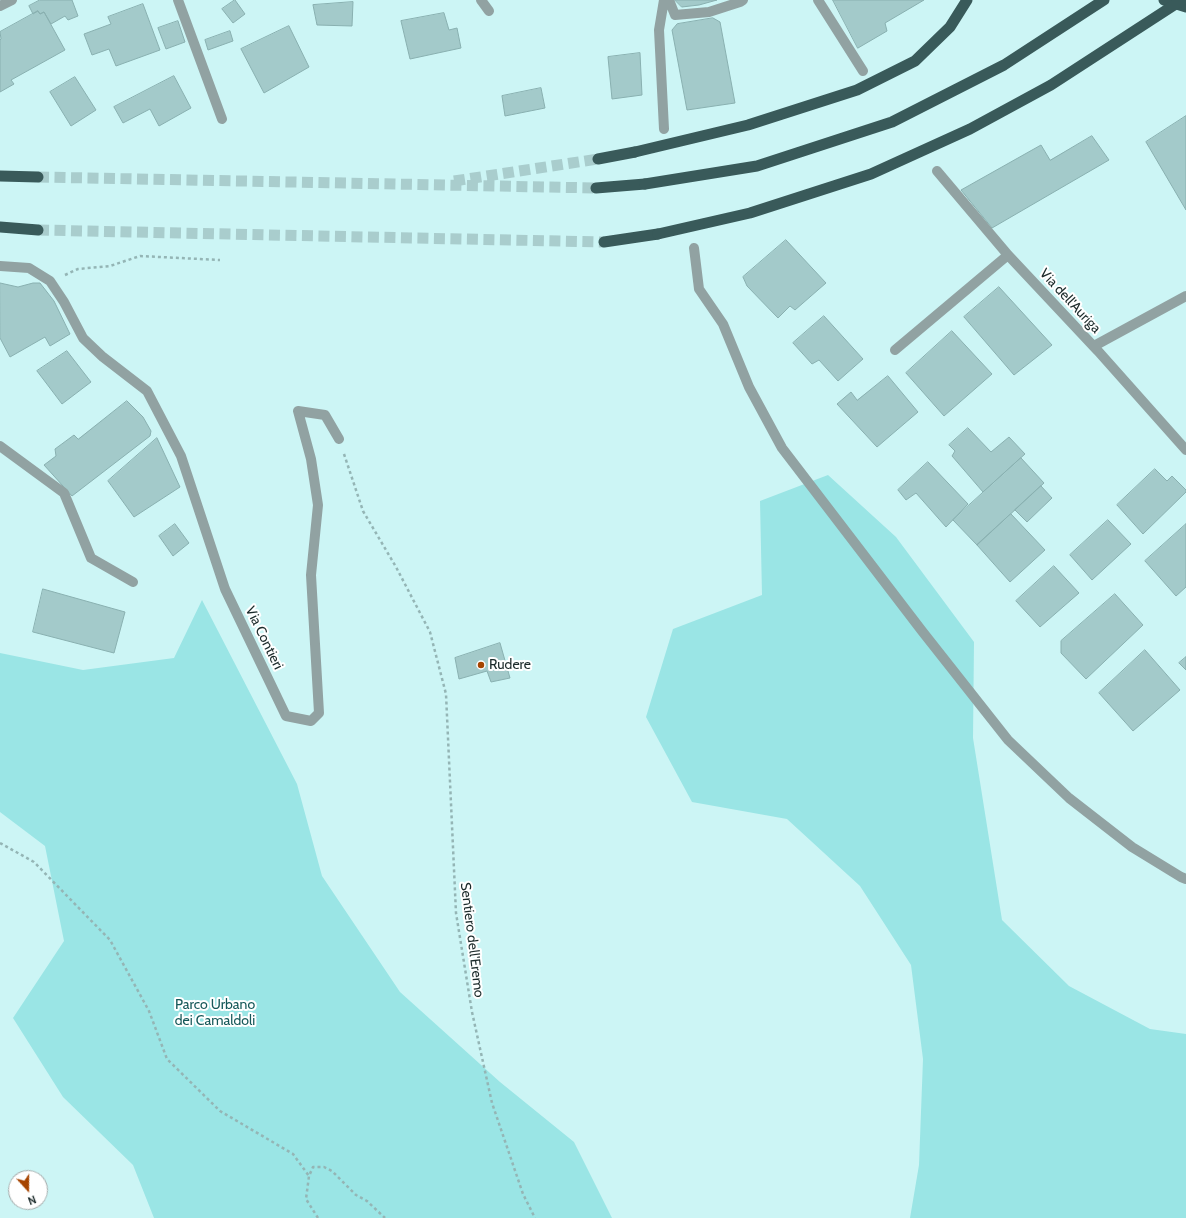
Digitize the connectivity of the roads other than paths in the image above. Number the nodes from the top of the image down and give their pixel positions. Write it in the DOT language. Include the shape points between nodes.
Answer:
graph roads {
  1 [pos="12,0"];
  2 [pos="178,0"];
  3 [pos="481,0"];
  4 [pos="664,0"];
  5 [pos="669,0"];
  6 [pos="743,0"];
  7 [pos="818,0"];
  8 [pos="967,0"];
  9 [pos="1104,0"];
  10 [pos="1164,0"];
  11 [pos="1182,0"];
  12 [pos="0,6"];
  13 [pos="1186,7"];
  14 [pos="489,11"];
  15 [pos="863,71"];
  16 [pos="222,119"];
  17 [pos="664,129"];
  18 [pos="598,159"];
  19 [pos="937,170"];
  20 [pos="0,176"];
  21 [pos="38,177"];
  22 [pos="596,188"];
  23 [pos="0,227"];
  24 [pos="38,230"];
  25 [pos="604,242"];
  26 [pos="694,248"];
  27 [pos="1008,255"];
  28 [pos="0,266"];
  29 [pos="1186,296"];
  30 [pos="1094,346"];
  31 [pos="895,350"];
  32 [pos="339,439"];
  33 [pos="0,446"];
  34 [pos="1186,450"];
  35 [pos="133,582"];
  36 [pos="1186,879"];
  1 -- 12 [label="street"];
  2 -- 16 [label="street"];
  3 -- 14 [label="street"];
  4 -- 17 [label="street" via="659,30"];
  5 -- 6 [label="street" via="675,15 709,12"];
  7 -- 15 [label="street"];
  8 -- 18 [label="highway, bridge" via="950,27 915,61 857,90 748,125"];
  9 -- 22 [label="highway, bridge" via="1004,65 892,122 757,166 645,184"];
  10 -- 13 [label="highway"];
  11 -- 25 [label="highway, bridge" via="1051,85 970,129 871,174 750,213 658,234"];
  19 -- 27 [label="street, Via dell'Auriga"];
  20 -- 21 [label="highway"];
  23 -- 24 [label="highway"];
  26 -- 36 [label="street" via="699,289 723,324 749,387 782,448 922,631 1008,740 1069,798 1132,847"];
  27 -- 30 [label="street, Via dell'Auriga"];
  27 -- 31 [label="street"];
  28 -- 32 [label="street, Via Contieri" via="29,268 50,281 83,338 147,391 181,456 225,589 286,716 311,721 319,713 311,575 318,505 311,459 298,411 325,415"];
  29 -- 30 [label="street"];
  30 -- 34 [label="street, Via dell'Auriga"];
  33 -- 35 [label="street" via="64,493 91,558"];
}
